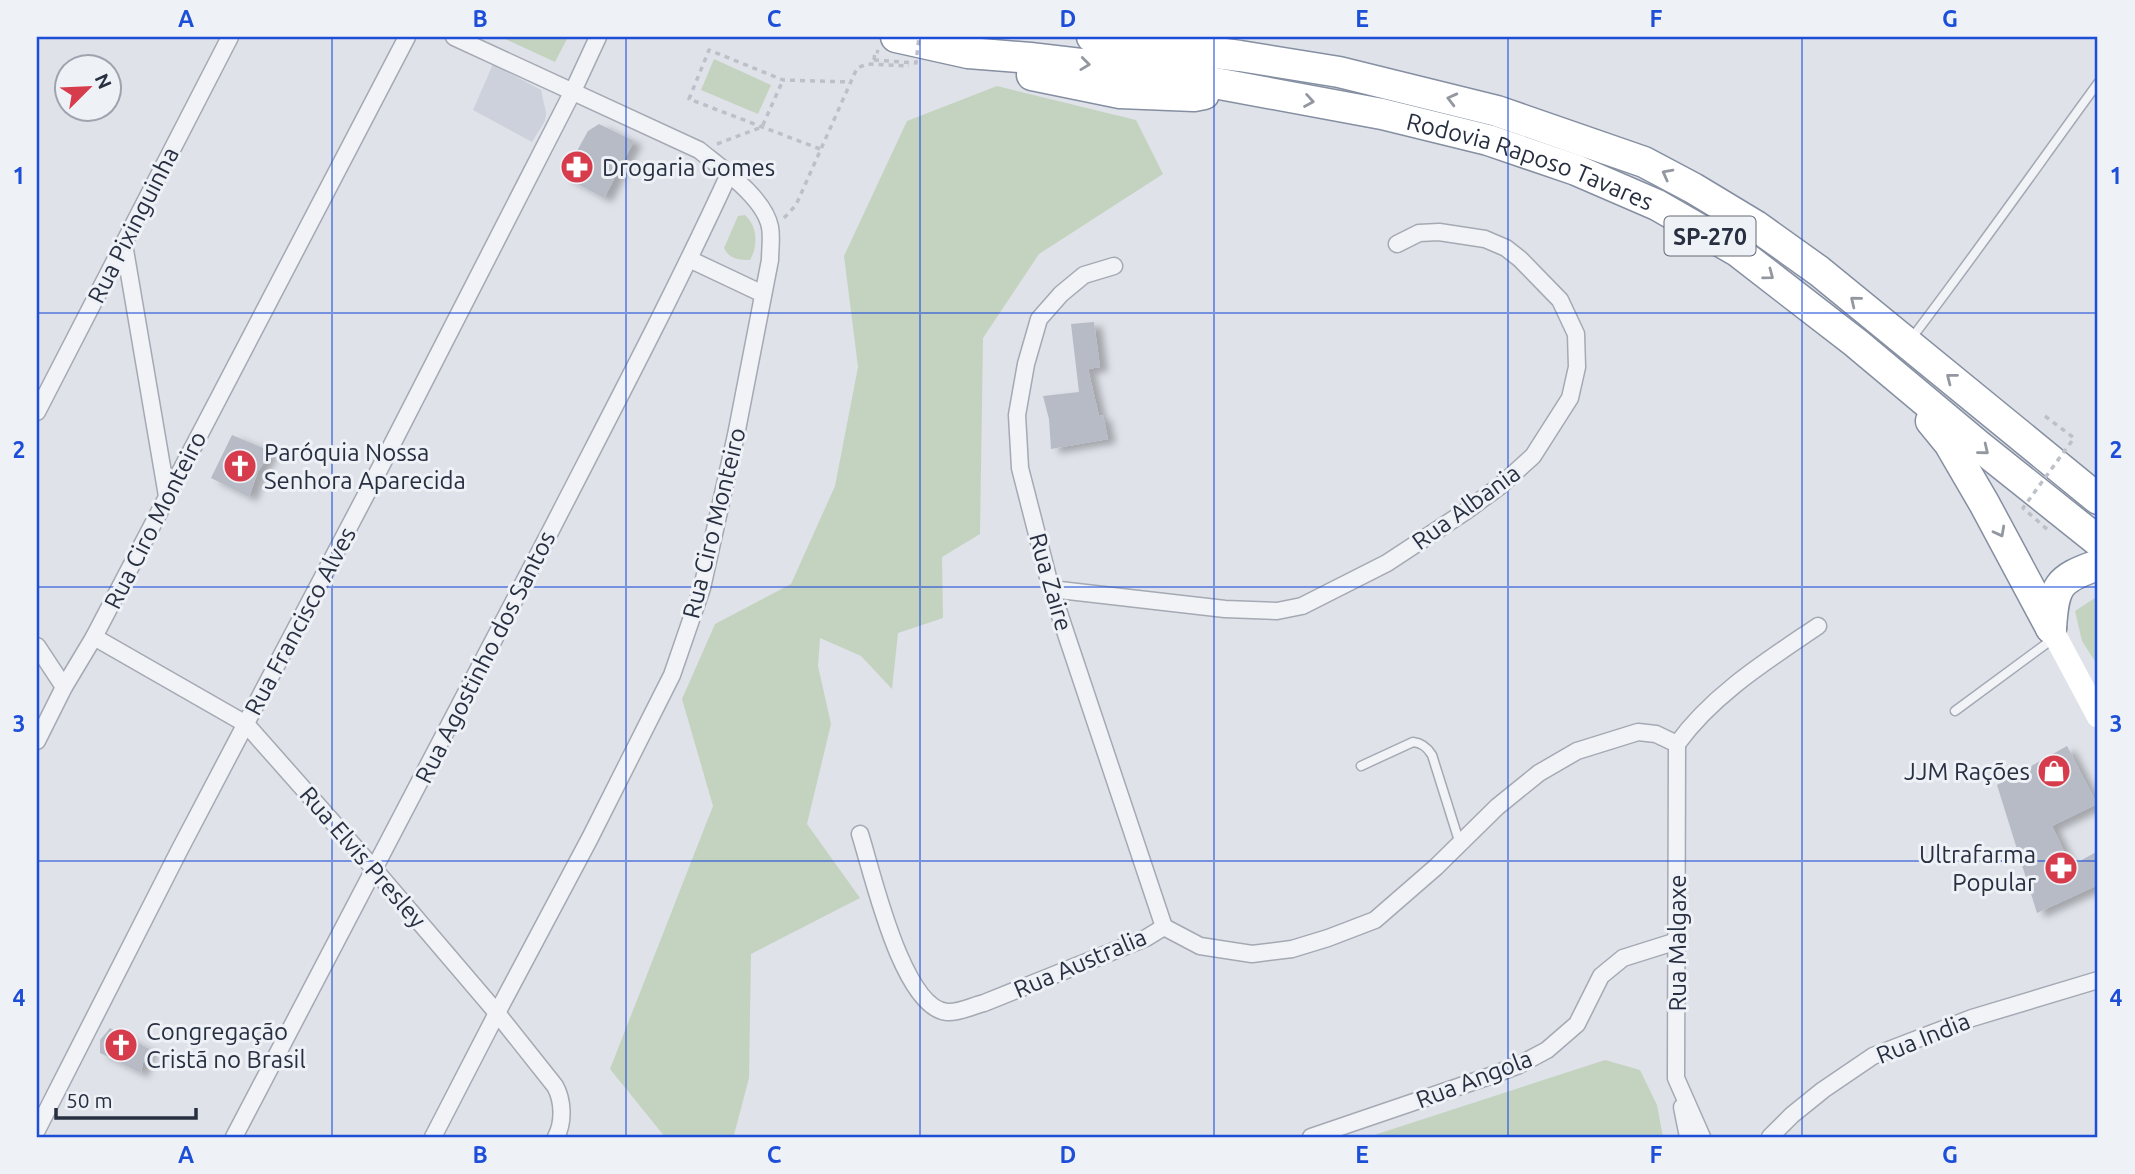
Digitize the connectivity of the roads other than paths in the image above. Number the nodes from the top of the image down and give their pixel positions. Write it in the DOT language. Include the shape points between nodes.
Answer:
graph roads {
  1 [pos="230,37"];
  2 [pos="407,37"];
  3 [pos="454,37"];
  4 [pos="598,37"];
  5 [pos="896,37"];
  6 [pos="1091,37"];
  7 [pos="1200,37"];
  8 [pos="1240,56"];
  9 [pos="2098,83"];
  10 [pos="573,91"];
  11 [pos="729,174"];
  12 [pos="124,244"];
  13 [pos="1397,244"];
  14 [pos="690,259"];
  15 [pos="1114,266"];
  16 [pos="763,294"];
  17 [pos="1856,343"];
  18 [pos="1907,344"];
  19 [pos="37,412"];
  20 [pos="167,496"];
  21 [pos="2098,499"];
  22 [pos="2098,541"];
  23 [pos="2098,565"];
  24 [pos="1051,589"];
  25 [pos="1818,626"];
  26 [pos="2054,632"];
  27 [pos="94,637"];
  28 [pos="37,646"];
  29 [pos="64,687"];
  30 [pos="1955,711"];
  31 [pos="2098,716"];
  32 [pos="246,724"];
  33 [pos="37,741"];
  34 [pos="1677,744"];
  35 [pos="1361,766"];
  36 [pos="860,834"];
  37 [pos="1460,844"];
  38 [pos="375,870"];
  39 [pos="1164,927"];
  40 [pos="1676,941"];
  41 [pos="2098,980"];
  42 [pos="497,1013"];
  43 [pos="1676,1077"];
  44 [pos="37,1130"];
  45 [pos="234,1137"];
  46 [pos="433,1137"];
  47 [pos="556,1137"];
  48 [pos="1311,1137"];
  49 [pos="1688,1137"];
  50 [pos="1702,1137"];
  51 [pos="1770,1137"];
  1 -- 12 [label="street, Rua Pixinguinha"];
  2 -- 20 [label="street, Rua Ciro Monteiro"];
  3 -- 10 [label="street, Rua Ciro Monteiro"];
  4 -- 10 [label="street, Rua Francisco Alves"];
  5 -- 17 [label="highway, Rodovia Raposo Tavares / SP-270, one-way" via="968,53 1166,74 1382,114 1488,140 1576,170 1657,205 1737,251"];
  6 -- 8 [label="highway, Rodovia Raposo Tavares / SP-270"];
  7 -- 8 [label="highway"];
  18 -- 8 [label="highway, Rodovia Raposo Tavares / SP-270, one-way" via="1756,226 1644,162 1497,111 1339,72"];
  9 -- 18 [label="lane"];
  10 -- 11 [label="street, Rua Ciro Monteiro" via="699,150"];
  10 -- 32 [label="street, Rua Francisco Alves"];
  11 -- 14 [label="street, Rua Agostinho dos Santos"];
  11 -- 16 [label="street, Rua Ciro Monteiro" via="760,205 769,224 770,260"];
  12 -- 19 [label="street, Rua Pixinguinha"];
  12 -- 20 [label="street"];
  13 -- 24 [label="street, Rua Albania" via="1419,233 1485,239 1520,259 1560,300 1576,334 1577,368 1570,398 1533,457 1492,493 1387,563 1302,606 1277,611 1225,609"];
  14 -- 16 [label="street"];
  14 -- 38 [label="street, Rua Agostinho dos Santos"];
  15 -- 24 [label="street, Rua Zaire" via="1084,275 1061,293 1039,319 1026,364 1017,415 1020,468"];
  16 -- 42 [label="street, Rua Ciro Monteiro" via="702,588 672,675"];
  17 -- 22 [label="highway, Rodovia Raposo Tavares / SP-270, one-way"];
  17 -- 26 [label="highway, one-way" via="1949,443"];
  21 -- 18 [label="highway, Rodovia Raposo Tavares / SP-270, one-way"];
  20 -- 27 [label="street, Rua Ciro Monteiro"];
  23 -- 26 [label="highway" via="2059,585 2053,603"];
  24 -- 39 [label="street, Rua Zaire"];
  25 -- 34 [label="street" via="1719,698"];
  26 -- 30 [label="lane"];
  26 -- 31 [label="main road"];
  27 -- 29 [label="street, Rua Ciro Monteiro"];
  27 -- 32 [label="street, Rua Elvis Presley"];
  28 -- 29 [label="street"];
  29 -- 33 [label="street, Rua Ciro Monteiro"];
  32 -- 38 [label="street, Rua Elvis Presley"];
  32 -- 44 [label="street, Rua Francisco Alves"];
  34 -- 37 [label="street, Rua Australia" via="1638,732 1577,751 1539,773"];
  34 -- 40 [label="street, Rua Malgaxe"];
  35 -- 37 [label="lane" via="1413,742 1427,747"];
  36 -- 39 [label="street, Rua Australia" via="911,983 925,1000 946,1012 995,998"];
  37 -- 39 [label="street, Rua Australia" via="1375,920 1292,949 1252,954 1200,946"];
  38 -- 42 [label="street, Rua Elvis Presley"];
  38 -- 45 [label="street, Rua Agostinho dos Santos"];
  40 -- 43 [label="street, Rua Malgaxe"];
  40 -- 48 [label="street, Rua Angola" via="1623,958 1601,976 1577,1024 1547,1050 1490,1076"];
  41 -- 51 [label="street, Rua India" via="1972,1018 1873,1056 1823,1090"];
  42 -- 46 [label="street, Rua Ciro Monteiro"];
  42 -- 47 [label="street, Rua Elvis Presley" via="561,1097"];
  43 -- 49 [label="street"];
  43 -- 50 [label="street, Rua Malgaxe"];
}
